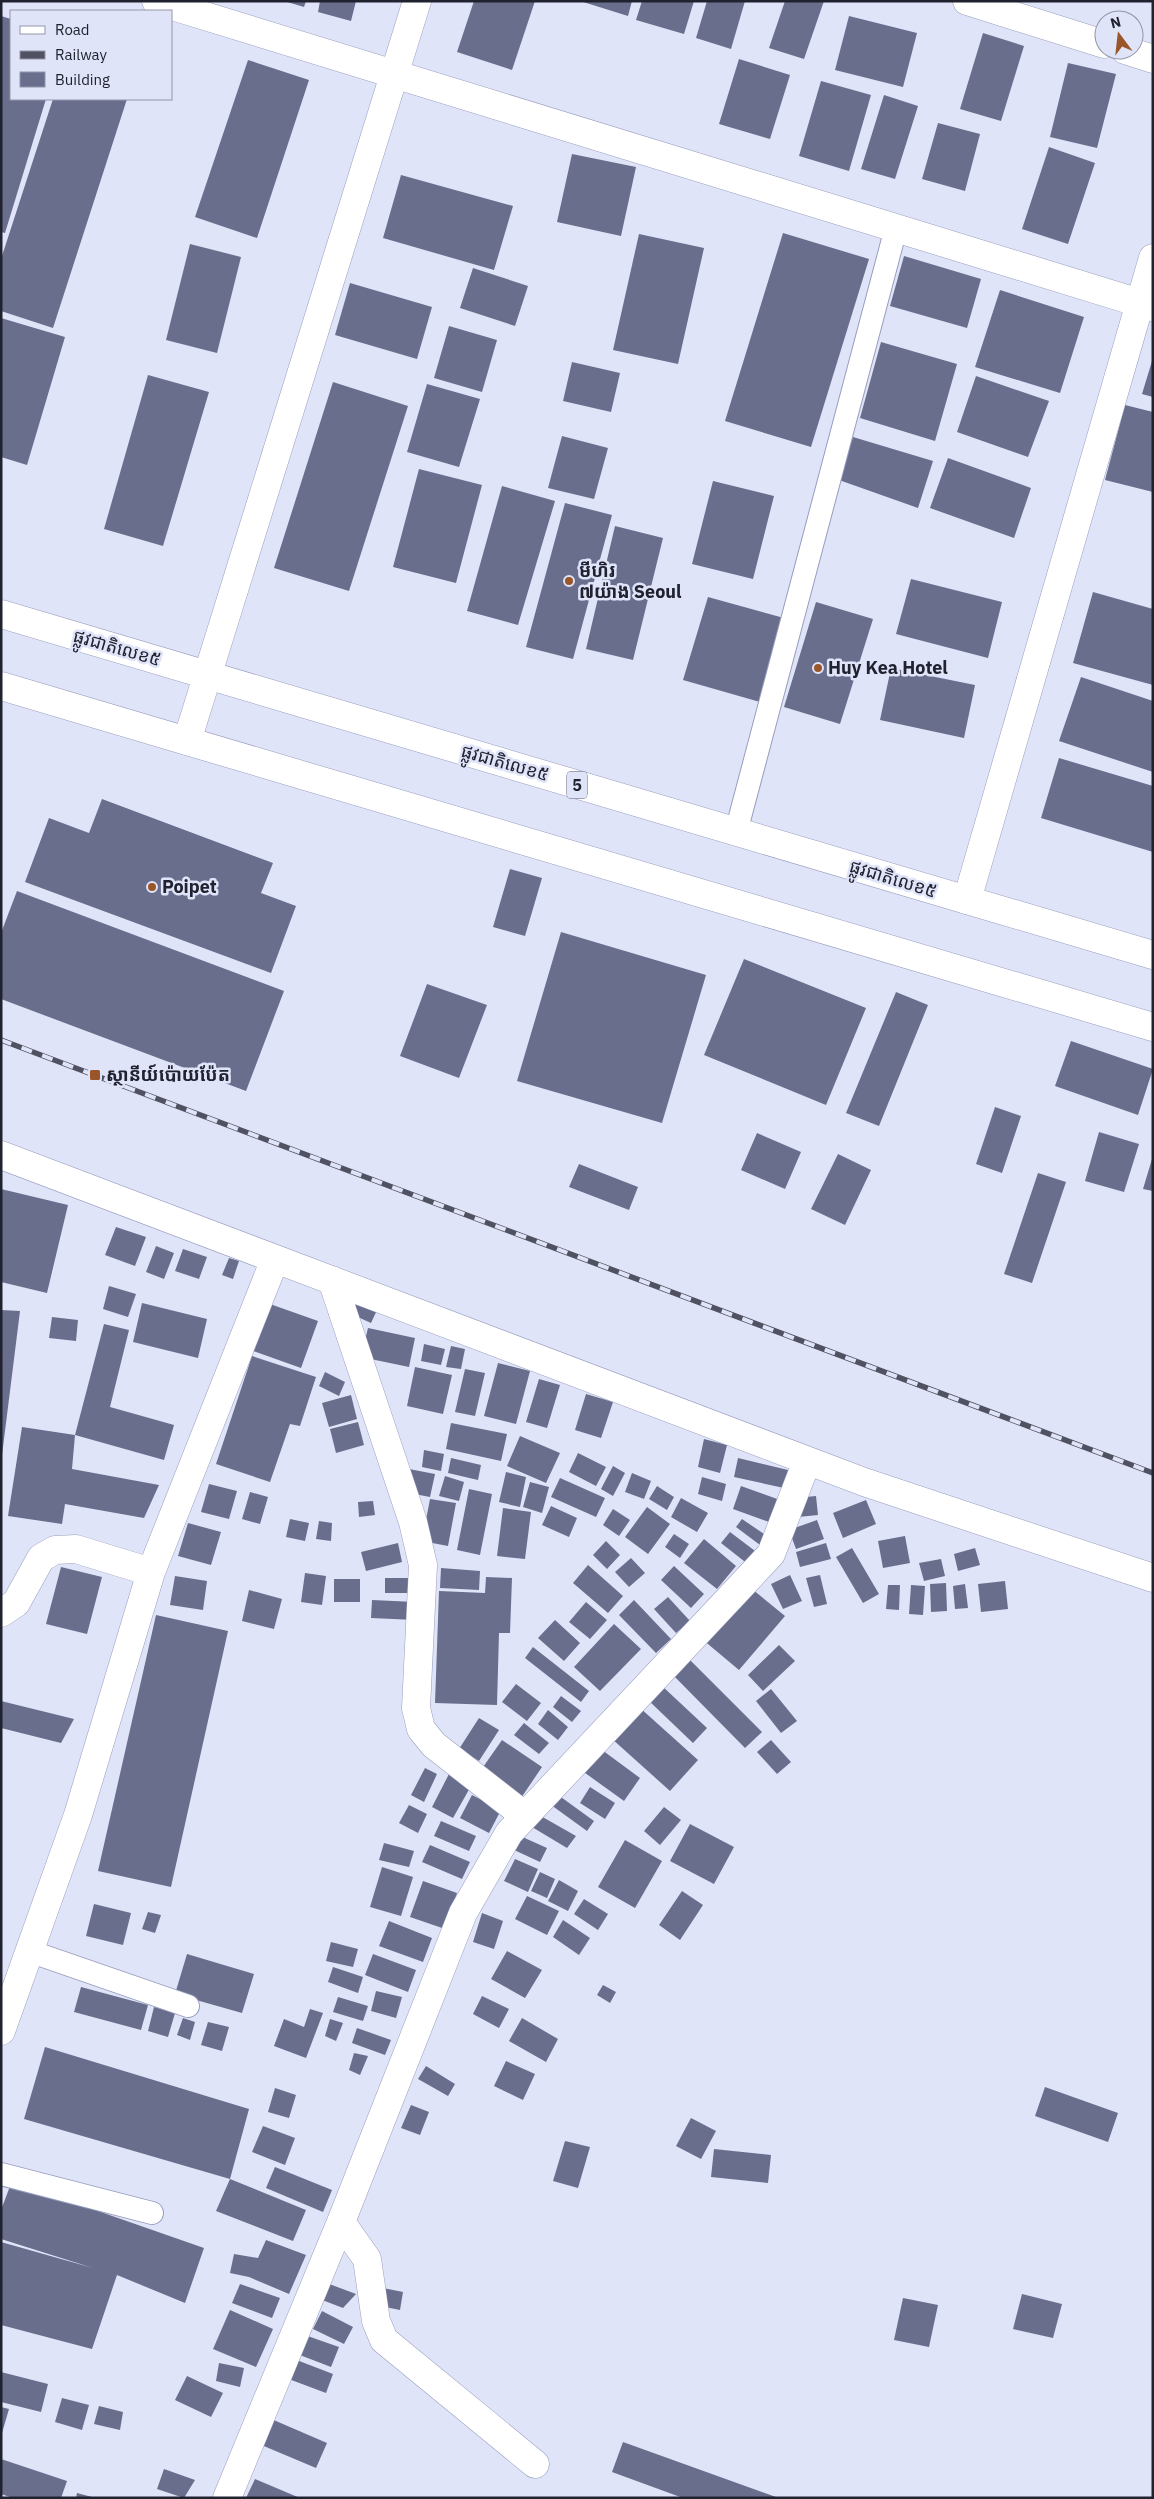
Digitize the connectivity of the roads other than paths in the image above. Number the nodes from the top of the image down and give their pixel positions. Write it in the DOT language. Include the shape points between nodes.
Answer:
graph roads {
  1 [pos="156,1"];
  2 [pos="417,1"];
  3 [pos="967,1"];
  4 [pos="1094,41"];
  5 [pos="394,74"];
  6 [pos="896,228"];
  7 [pos="1153,258"];
  8 [pos="1147,305"];
  9 [pos="1,614"];
  10 [pos="208,675"];
  11 [pos="1,686"];
  12 [pos="187,741"];
  13 [pos="736,832"];
  14 [pos="966,900"];
  15 [pos="1153,955"];
  16 [pos="1153,1027"];
  17 [pos="1,1155"];
  18 [pos="275,1259"];
  19 [pos="332,1280"];
  20 [pos="807,1461"];
  21 [pos="150,1572"];
  22 [pos="1153,1578"];
  23 [pos="1,1613"];
  24 [pos="525,1816"];
  25 [pos="29,1951"];
  26 [pos="188,2006"];
  27 [pos="1,2031"];
  28 [pos="1,2174"];
  29 [pos="152,2213"];
  30 [pos="341,2222"];
  31 [pos="535,2464"];
  32 [pos="227,2498"];
  1 -- 5 [label="main road"];
  2 -- 5 [label="main road"];
  3 -- 4 [label="main road"];
  5 -- 6 [label="main road"];
  5 -- 10 [label="main road"];
  6 -- 8 [label="main road"];
  6 -- 13 [label="lane"];
  7 -- 8 [label="main road"];
  8 -- 14 [label="main road"];
  9 -- 10 [label="main road, ផ្លូវជាតិលេខ៥ / 5"];
  10 -- 12 [label="main road"];
  10 -- 13 [label="main road, ផ្លូវជាតិលេខ៥ / 5"];
  11 -- 12 [label="main road"];
  12 -- 16 [label="main road"];
  13 -- 14 [label="main road, ផ្លូវជាតិលេខ៥ / 5"];
  14 -- 15 [label="main road, ផ្លូវជាតិលេខ៥ / 5"];
  17 -- 18 [label="main road"];
  18 -- 19 [label="main road"];
  18 -- 21 [label="main road"];
  19 -- 20 [label="main road"];
  19 -- 24 [label="main road" via="413,1522 423,1565 416,1708 421,1729 434,1745"];
  20 -- 22 [label="main road"];
  20 -- 24 [label="main road" via="771,1554"];
  21 -- 23 [label="main road" via="76,1549 55,1550 41,1558 16,1603"];
  21 -- 25 [label="main road" via="78,1815"];
  24 -- 30 [label="main road" via="509,1833 463,1912"];
  25 -- 26 [label="lane"];
  25 -- 27 [label="main road"];
  28 -- 29 [label="lane"];
  30 -- 31 [label="main road" via="367,2259 376,2322 384,2340"];
  30 -- 32 [label="main road"];
}
